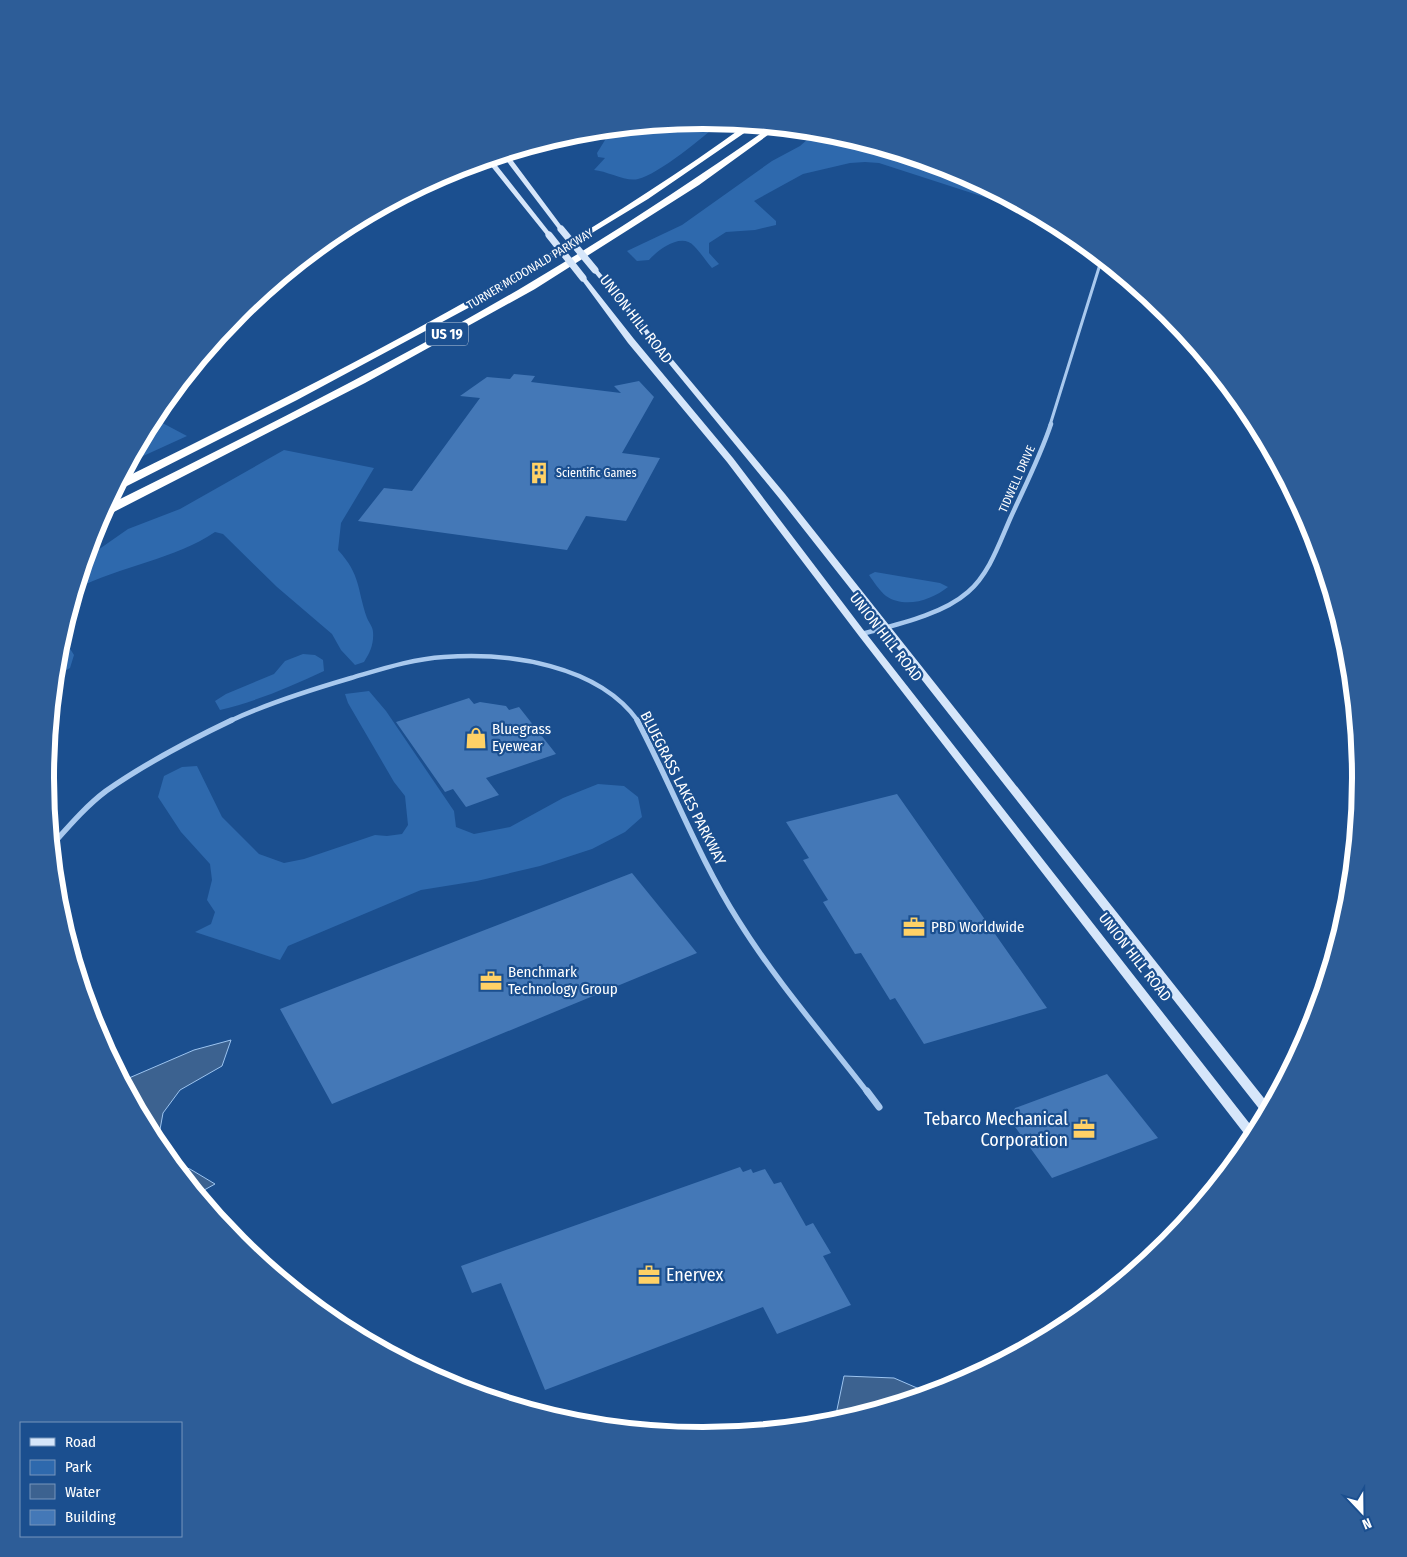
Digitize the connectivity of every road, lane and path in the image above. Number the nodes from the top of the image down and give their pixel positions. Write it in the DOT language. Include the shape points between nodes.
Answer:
graph roads {
  1 [pos="745,130"];
  2 [pos="767,132"];
  3 [pos="508,159"];
  4 [pos="492,164"];
  5 [pos="1100,264"];
  6 [pos="126,481"];
  7 [pos="114,507"];
  8 [pos="887,627"];
  9 [pos="862,634"];
  10 [pos="57,840"];
  11 [pos="879,1107"];
  12 [pos="1264,1107"];
  13 [pos="1249,1131"];
  1 -- 6 [label="highway, TURNER MCDONALD PARKWAY / US 19" via="644,198 498,287 322,383"];
  2 -- 7 [label="highway, TURNER MCDONALD PARKWAY / US 19" via="692,185 535,284 328,398"];
  3 -- 8 [label="street, UNION HILL ROAD, bridge" via="632,317 713,410"];
  4 -- 9 [label="street, UNION HILL ROAD, bridge" via="730,460"];
  5 -- 8 [label="street, TIDWELL DRIVE" via="1050,427 986,571 975,586 958,598 921,616"];
  8 -- 9 [label="street, TIDWELL DRIVE"];
  8 -- 12 [label="street, UNION HILL ROAD"];
  9 -- 13 [label="street, UNION HILL ROAD"];
  10 -- 11 [label="street, BLUEGRASS LAKES PARKWAY" via="105,792 174,748 241,716 303,693 400,664 444,657 514,658 567,671 608,691 637,720 737,919 767,963"];
}
